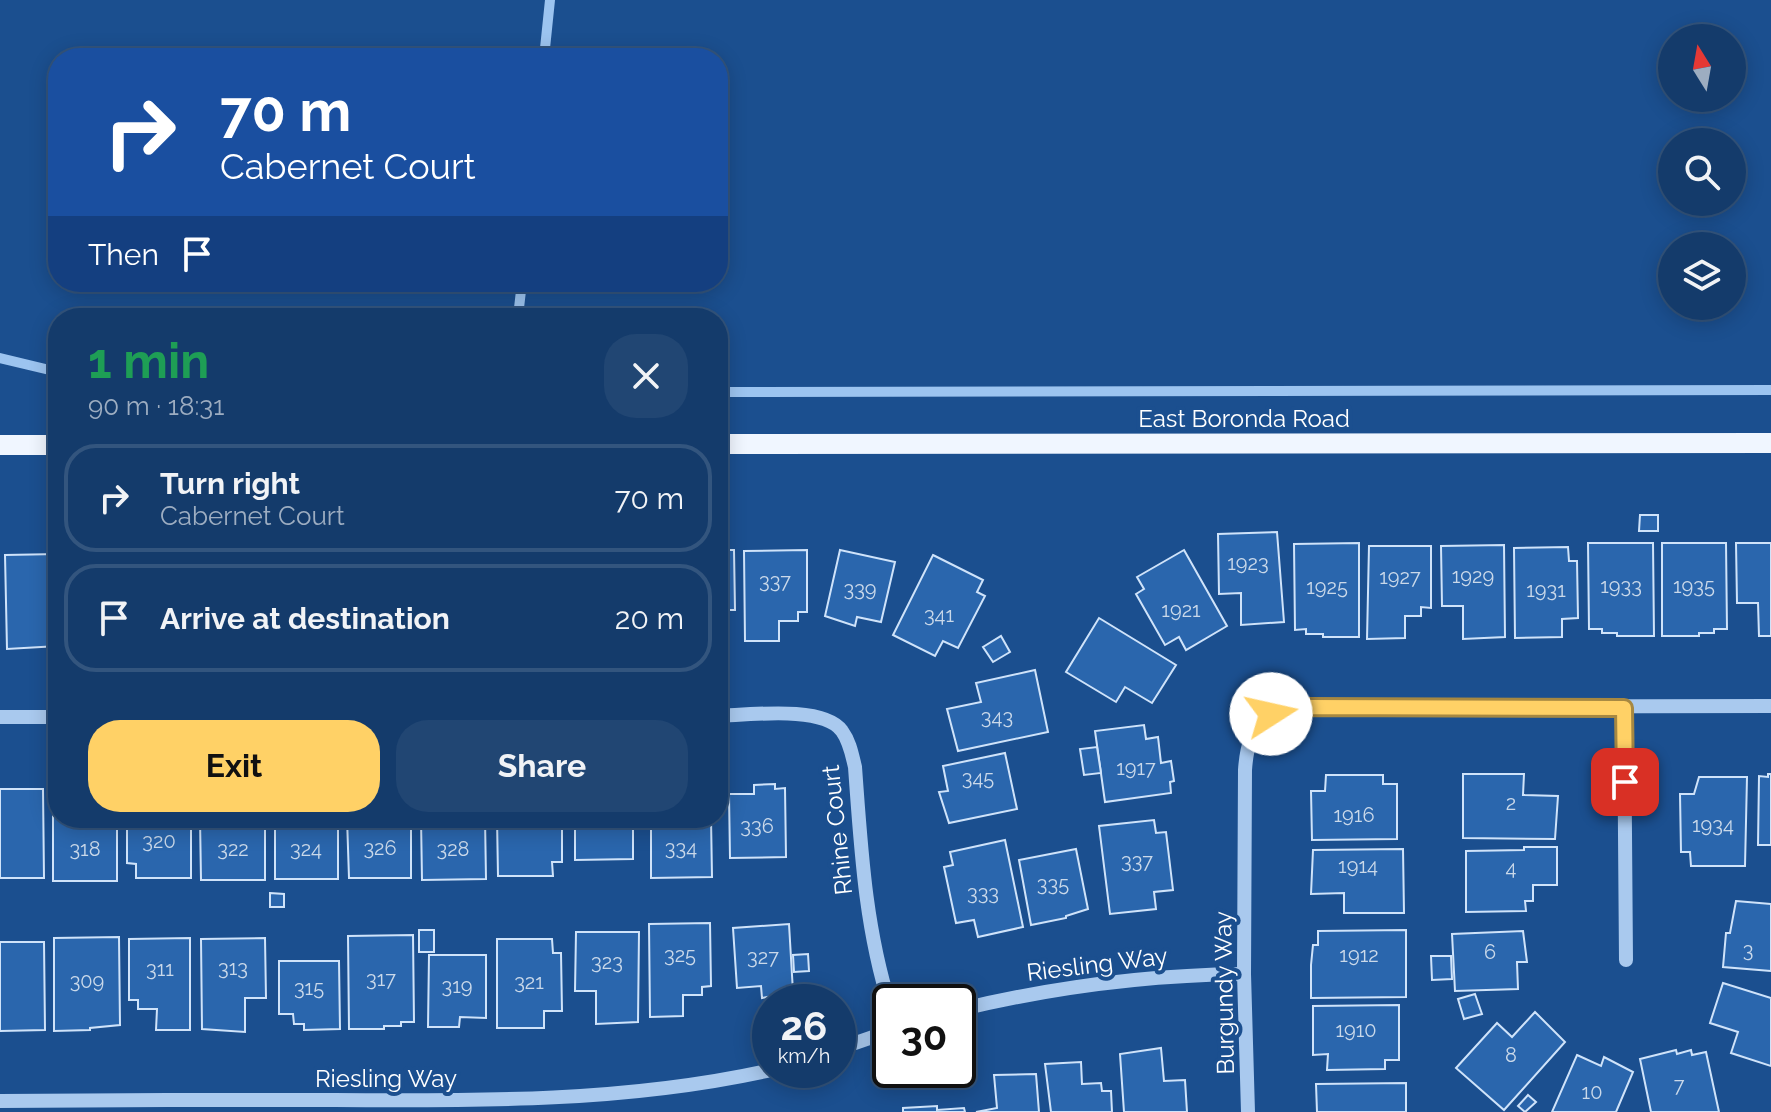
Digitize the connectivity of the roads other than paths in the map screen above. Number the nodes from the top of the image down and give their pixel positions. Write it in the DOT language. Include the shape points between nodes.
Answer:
graph roads {
  1 [pos="1771,443"];
  2 [pos="728,444"];
  3 [pos="0,445"];
  4 [pos="48,445"];
  5 [pos="1771,706"];
  6 [pos="1624,708"];
  7 [pos="728,716"];
  8 [pos="0,717"];
  9 [pos="48,717"];
  10 [pos="1626,960"];
  11 [pos="1244,974"];
  12 [pos="884,984"];
  13 [pos="976,1006"];
  14 [pos="752,1074"];
  15 [pos="0,1101"];
  16 [pos="297,1106"];
  17 [pos="1248,1112"];
  1 -- 2 [label="main road, East Boronda Road"];
  3 -- 4 [label="main road"];
  5 -- 6 [label="street, Burgundy Way"];
  6 -- 10 [label="street"];
  6 -- 11 [label="street, Burgundy Way" via="1306,707 1271,714 1253,731 1246,754"];
  7 -- 12 [label="street, Rhine Court" via="820,716 842,729 855,767 867,905"];
  8 -- 9 [label="street"];
  11 -- 13 [label="street, Riesling Way" via="1077,985"];
  11 -- 17 [label="street, Burgundy Way"];
  14 -- 16 [label="street, Riesling Way" via="659,1091"];
  15 -- 16 [label="street, Riesling Way"];
}
